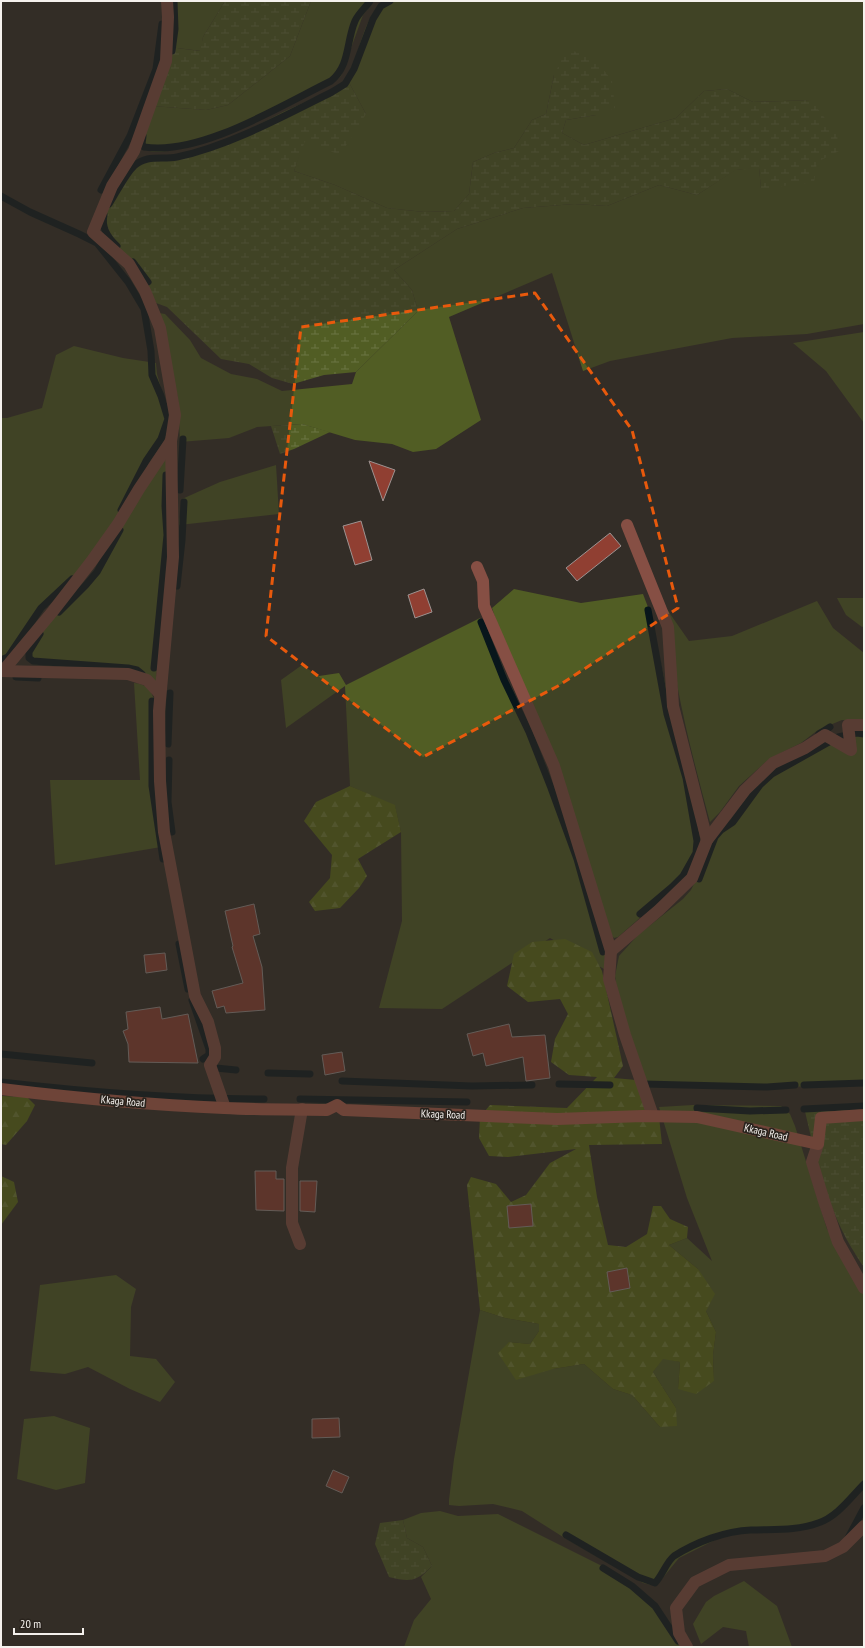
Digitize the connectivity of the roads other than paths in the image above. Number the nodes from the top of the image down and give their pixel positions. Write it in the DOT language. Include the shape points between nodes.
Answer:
graph roads {
  1 [pos="167,1"];
  2 [pos="171,441"];
  3 [pos="627,524"];
  4 [pos="477,567"];
  5 [pos="2,671"];
  6 [pos="160,694"];
  7 [pos="864,724"];
  8 [pos="707,840"];
  9 [pos="611,951"];
  10 [pos="1,1089"];
  11 [pos="225,1108"];
  12 [pos="302,1110"];
  13 [pos="653,1116"];
  14 [pos="864,1116"];
  15 [pos="818,1144"];
  16 [pos="300,1244"];
  17 [pos="864,1288"];
  18 [pos="864,1526"];
  19 [pos="687,1647"];
  1 -- 2 [label="street" via="166,61 134,151 112,186 92,232 129,264 145,291 160,328 175,415"];
  2 -- 5 [label="street" via="91,562 53,612"];
  2 -- 6 [label="street" via="173,557"];
  3 -- 8 [label="street" via="668,627 673,706"];
  4 -- 9 [label="street" via="483,581 484,606 554,766"];
  5 -- 6 [label="street" via="128,674 147,680"];
  6 -- 11 [label="street" via="160,781 164,832 195,996 208,1022 215,1048 215,1056 210,1065"];
  7 -- 8 [label="street" via="848,725 851,750 825,735 773,763 744,790"];
  8 -- 9 [label="street" via="692,878"];
  9 -- 13 [label="street" via="609,979"];
  10 -- 11 [label="street, Kkaga Road" via="160,1105"];
  11 -- 12 [label="street, Kkaga Road"];
  12 -- 13 [label="street, Kkaga Road" via="327,1110 338,1105 344,1110 550,1118"];
  12 -- 16 [label="street" via="292,1168 292,1223"];
  13 -- 15 [label="street, Kkaga Road" via="697,1117"];
  14 -- 15 [label="street" via="821,1118"];
  15 -- 17 [label="street" via="812,1162 824,1201 838,1242"];
  18 -- 19 [label="street" via="843,1547 825,1556 729,1565 695,1582 676,1608 679,1633"];
}
